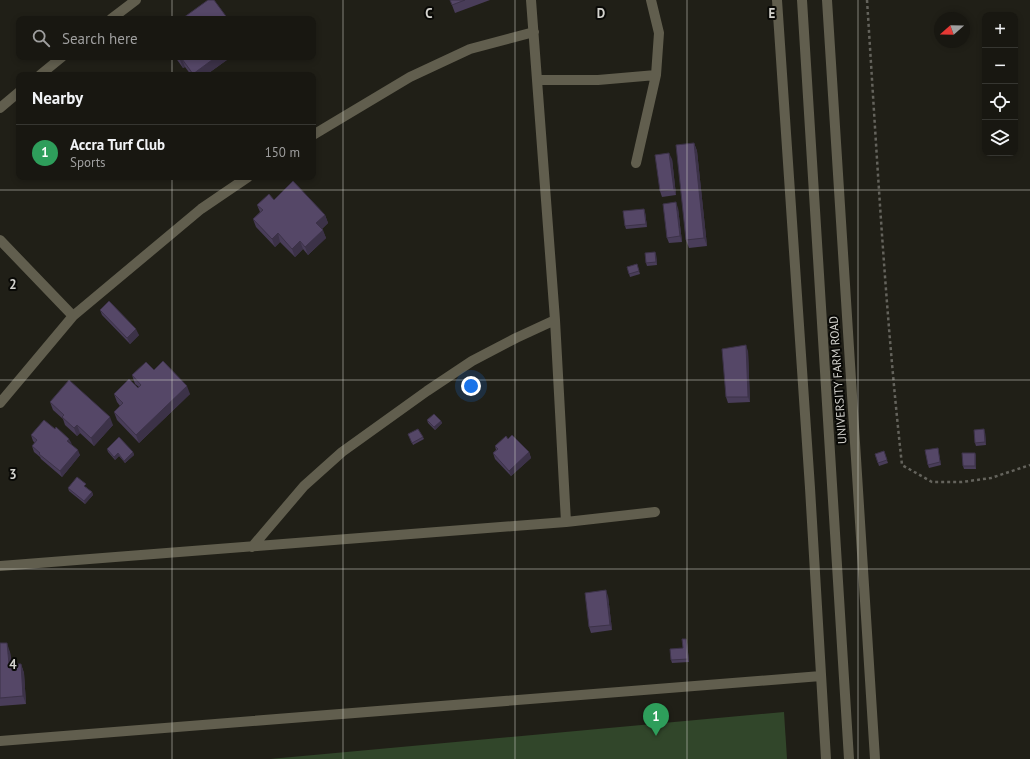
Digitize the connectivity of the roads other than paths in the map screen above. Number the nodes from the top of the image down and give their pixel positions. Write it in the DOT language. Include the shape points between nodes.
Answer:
graph roads {
  1 [pos="136,0"];
  2 [pos="531,0"];
  3 [pos="651,0"];
  4 [pos="777,0"];
  5 [pos="802,0"];
  6 [pos="827,0"];
  7 [pos="115,16"];
  8 [pos="534,32"];
  9 [pos="58,60"];
  10 [pos="44,72"];
  11 [pos="656,75"];
  12 [pos="538,80"];
  13 [pos="16,95"];
  14 [pos="0,108"];
  15 [pos="316,132"];
  16 [pos="636,163"];
  17 [pos="244,180"];
  18 [pos="0,240"];
  19 [pos="73,316"];
  20 [pos="555,320"];
  21 [pos="0,403"];
  22 [pos="655,512"];
  23 [pos="566,522"];
  24 [pos="252,547"];
  25 [pos="0,566"];
  26 [pos="821,676"];
  27 [pos="0,741"];
  28 [pos="826,759"];
  29 [pos="849,759"];
  30 [pos="875,759"];
  1 -- 7 [label="street"];
  2 -- 8 [label="street"];
  3 -- 11 [label="street" via="659,33"];
  4 -- 26 [label="street"];
  5 -- 29 [label="street, UNIVERSITY FARM ROAD"];
  6 -- 30 [label="street, UNIVERSITY FARM ROAD"];
  8 -- 12 [label="street"];
  8 -- 15 [label="street" via="470,49 410,77"];
  9 -- 10 [label="street"];
  11 -- 12 [label="street" via="598,80"];
  11 -- 16 [label="street"];
  12 -- 20 [label="street"];
  13 -- 14 [label="street"];
  17 -- 19 [label="street" via="201,209"];
  18 -- 19 [label="street"];
  19 -- 21 [label="street"];
  20 -- 23 [label="street"];
  20 -- 24 [label="street" via="472,361 342,452 304,486"];
  22 -- 23 [label="street"];
  23 -- 24 [label="street"];
  24 -- 25 [label="street"];
  26 -- 27 [label="street"];
  26 -- 28 [label="street"];
}
